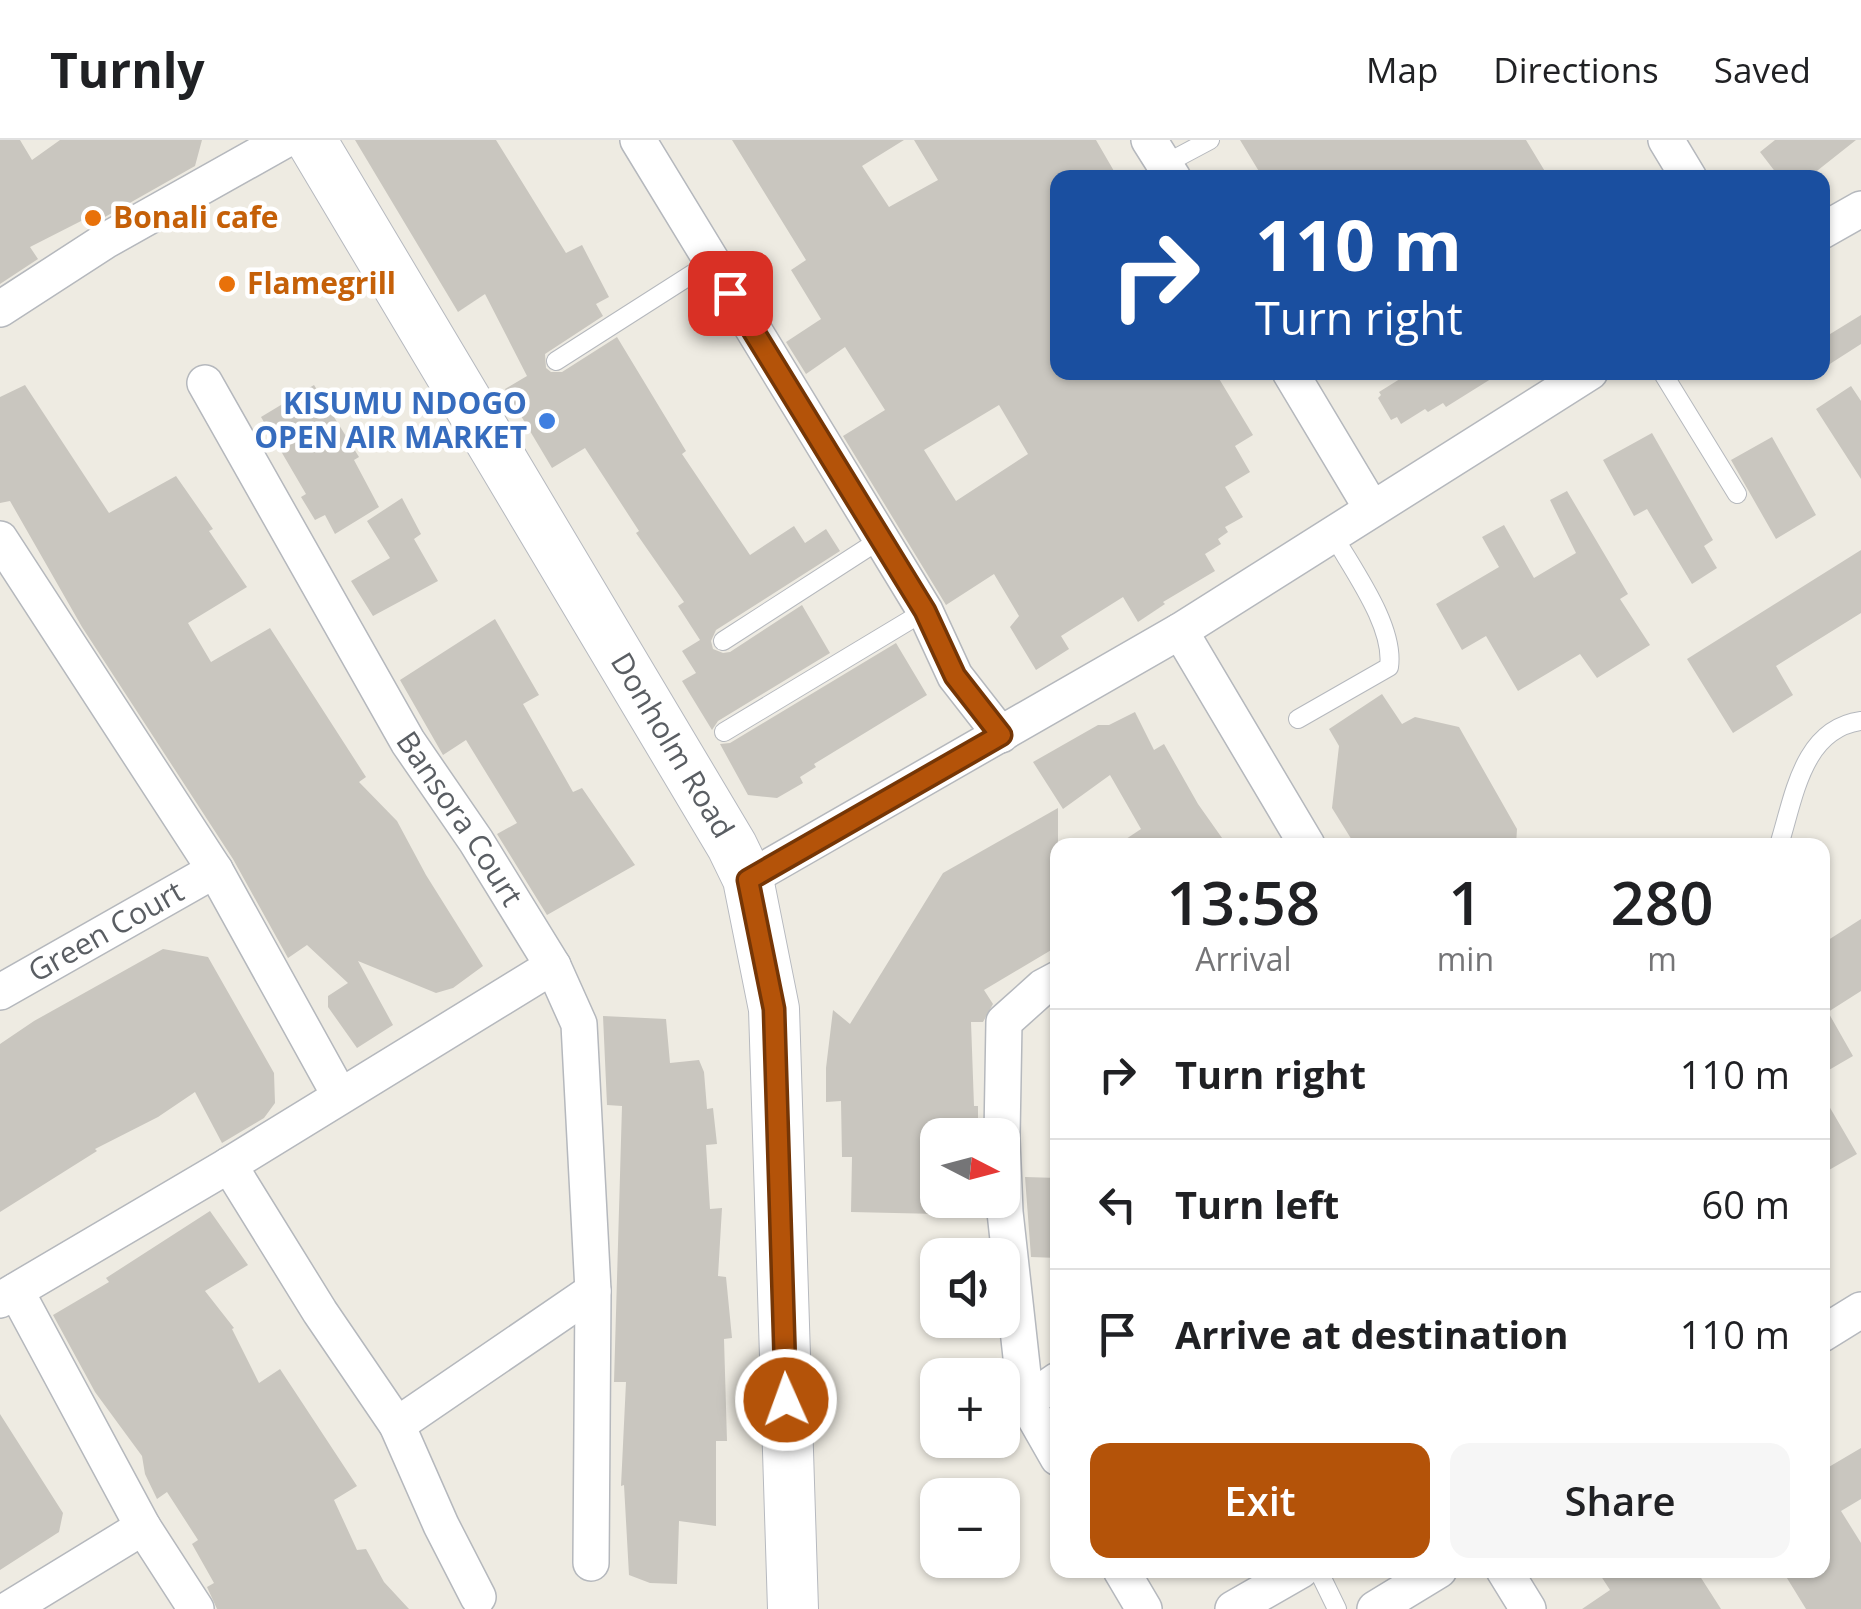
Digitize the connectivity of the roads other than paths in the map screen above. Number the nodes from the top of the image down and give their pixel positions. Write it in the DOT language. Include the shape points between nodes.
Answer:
graph roads {
  1 [pos="285,140"];
  2 [pos="311,140"];
  3 [pos="638,140"];
  4 [pos="1210,140"];
  5 [pos="1666,140"];
  6 [pos="1162,160"];
  7 [pos="1684,170"];
  8 [pos="1861,208"];
  9 [pos="1830,226"];
  10 [pos="711,262"];
  11 [pos="0,309"];
  12 [pos="556,361"];
  13 [pos="1295,380"];
  14 [pos="1577,380"];
  15 [pos="1667,380"];
  16 [pos="205,384"];
  17 [pos="1737,494"];
  18 [pos="1372,509"];
  19 [pos="1332,532"];
  20 [pos="0,539"];
  21 [pos="880,539"];
  22 [pos="925,611"];
  23 [pos="1180,631"];
  24 [pos="723,641"];
  25 [pos="1298,719"];
  26 [pos="1861,721"];
  27 [pos="724,732"];
  28 [pos="1001,735"];
  29 [pos="1303,838"];
  30 [pos="1782,838"];
  31 [pos="215,870"];
  32 [pos="748,880"];
  33 [pos="554,966"];
  34 [pos="1050,984"];
  35 [pos="0,992"];
  36 [pos="340,1096"];
  37 [pos="1002,1118"];
  38 [pos="229,1165"];
  39 [pos="1006,1218"];
  40 [pos="593,1291"];
  41 [pos="8,1295"];
  42 [pos="1050,1386"];
  43 [pos="1026,1402"];
  44 [pos="397,1425"];
  45 [pos="1050,1444"];
  46 [pos="143,1527"];
  47 [pos="591,1564"];
  48 [pos="1126,1578"];
  49 [pos="1287,1578"];
  50 [pos="1322,1578"];
  51 [pos="1426,1578"];
  52 [pos="1509,1578"];
  53 [pos="478,1597"];
  54 [pos="8,1609"];
  55 [pos="196,1609"];
  56 [pos="793,1609"];
  57 [pos="1144,1609"];
  58 [pos="1233,1609"];
  59 [pos="1336,1609"];
  60 [pos="1375,1609"];
  61 [pos="1528,1609"];
  1 -- 11 [label="street" via="104,240"];
  2 -- 32 [label="main road, Donholm Road"];
  3 -- 10 [label="street"];
  4 -- 6 [label="lane"];
  5 -- 7 [label="street"];
  8 -- 9 [label="street"];
  10 -- 12 [label="lane"];
  10 -- 21 [label="street"];
  13 -- 18 [label="street"];
  14 -- 18 [label="street"];
  15 -- 17 [label="lane"];
  16 -- 33 [label="street, Bansora Court" via="408,742"];
  18 -- 19 [label="street"];
  19 -- 23 [label="street"];
  19 -- 25 [label="lane" via="1384,629 1392,649 1389,667"];
  20 -- 31 [label="street"];
  21 -- 22 [label="street"];
  21 -- 24 [label="lane"];
  22 -- 27 [label="lane"];
  22 -- 28 [label="street" via="955,676"];
  23 -- 28 [label="street"];
  23 -- 29 [label="street"];
  26 -- 30 [label="lane" via="1843,724 1806,756"];
  28 -- 32 [label="street"];
  31 -- 35 [label="street, Green Court"];
  31 -- 36 [label="street"];
  32 -- 56 [label="main road, Donholm Road" via="774,1009"];
  33 -- 36 [label="street"];
  33 -- 40 [label="street, Bansora Court" via="579,1024"];
  34 -- 37 [label="street" via="1004,1022"];
  36 -- 38 [label="street"];
  38 -- 41 [label="street"];
  38 -- 44 [label="street"];
  39 -- 43 [label="street"];
  40 -- 44 [label="street"];
  40 -- 47 [label="street, Bansora Court"];
  41 -- 46 [label="street"];
  42 -- 43 [label="street"];
  43 -- 45 [label="street"];
  44 -- 53 [label="street"];
  46 -- 54 [label="street"];
  46 -- 55 [label="street"];
  48 -- 57 [label="street"];
  49 -- 58 [label="street"];
  50 -- 59 [label="lane"];
  51 -- 60 [label="street"];
  52 -- 61 [label="street"];
}
